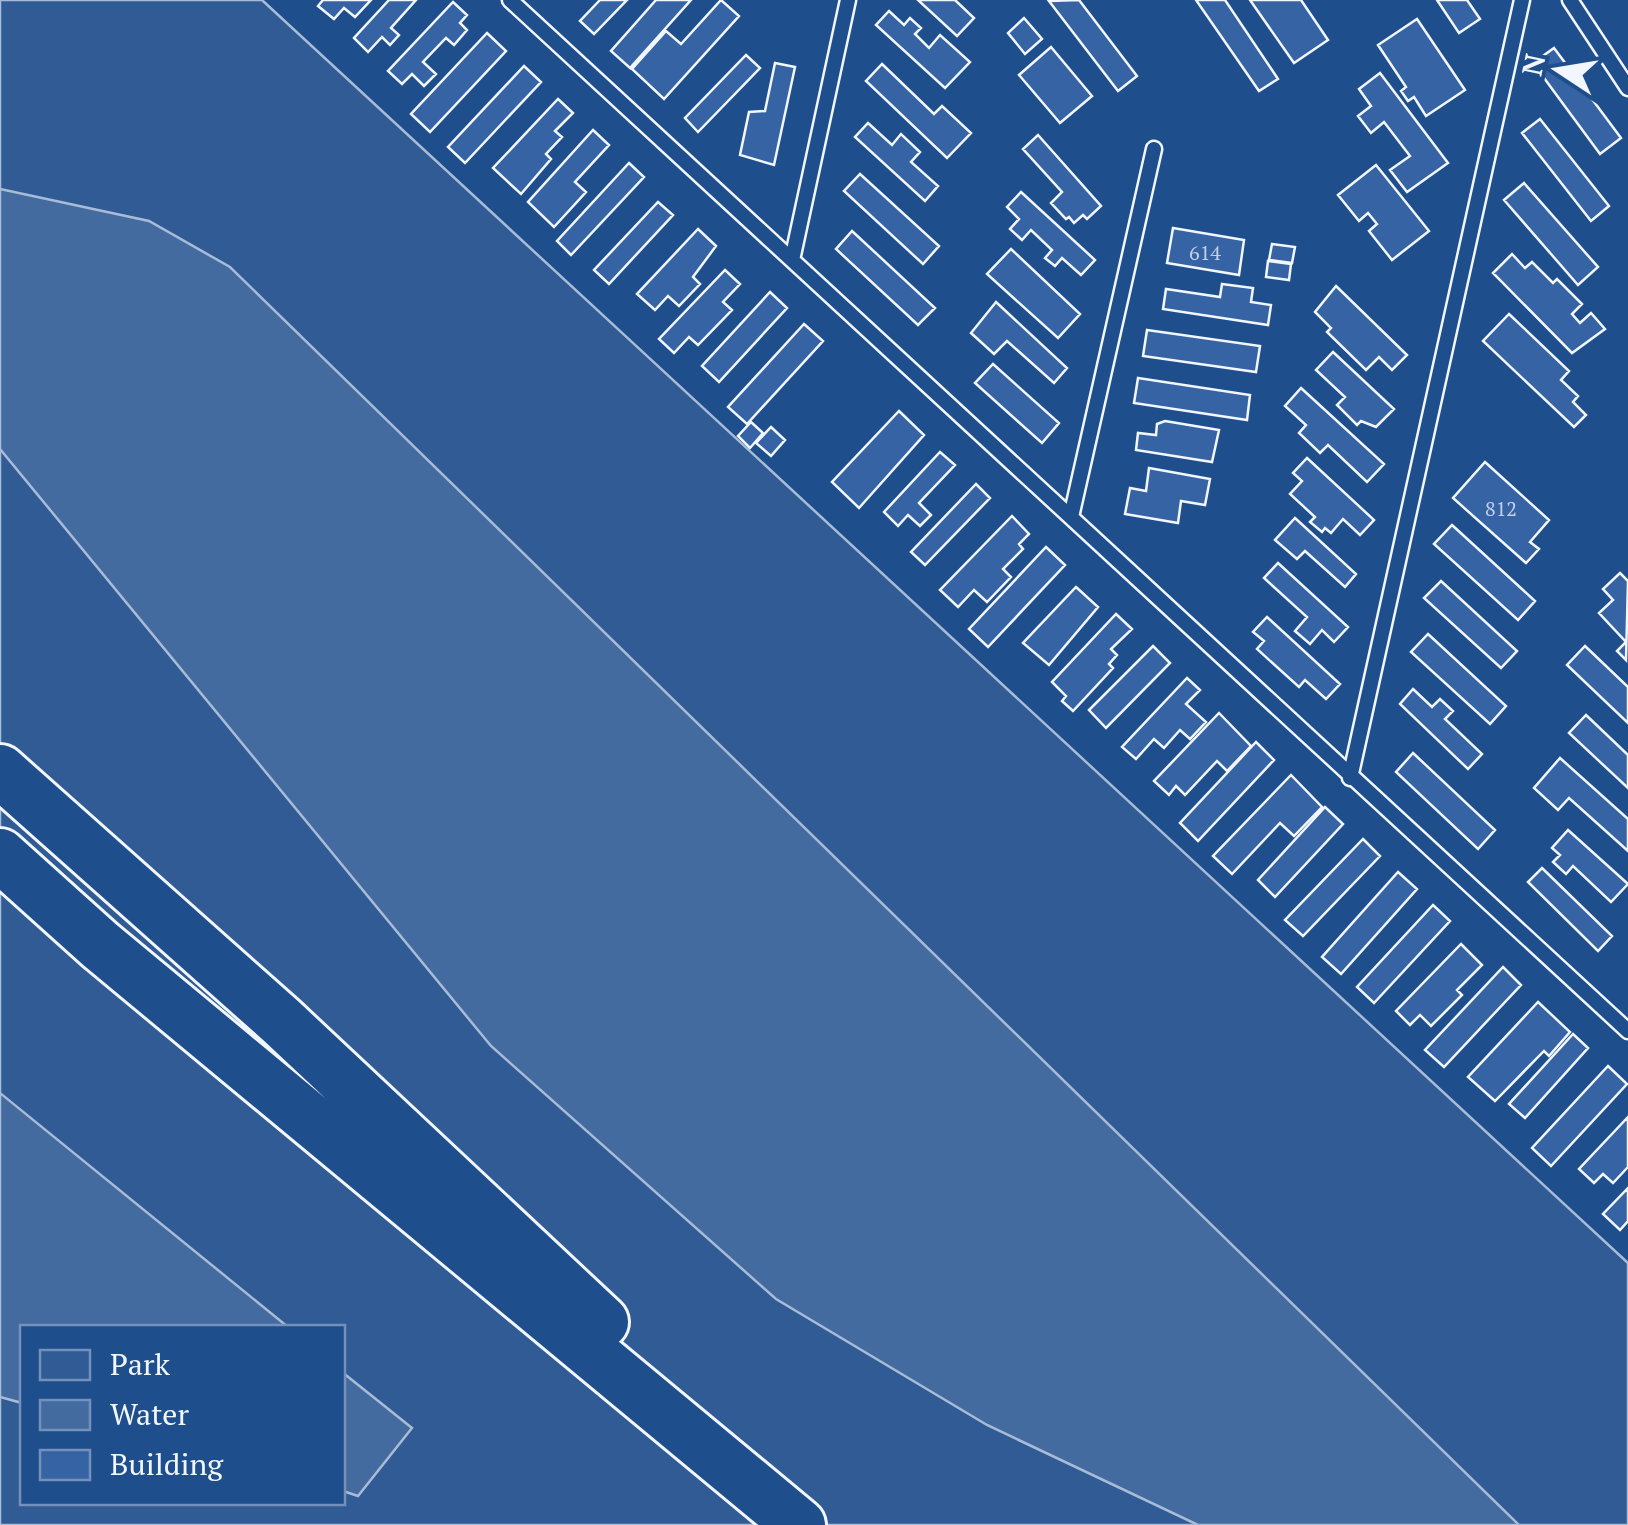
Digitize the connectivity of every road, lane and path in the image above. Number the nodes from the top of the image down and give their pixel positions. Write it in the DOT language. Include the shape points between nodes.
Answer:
graph roads {
  1 [pos="510,0"];
  2 [pos="848,0"];
  3 [pos="1522,0"];
  4 [pos="1570,0"];
  5 [pos="1628,88"];
  6 [pos="1154,149"];
  7 [pos="792,260"];
  8 [pos="1071,517"];
  9 [pos="0,771"];
  10 [pos="1350,778"];
  11 [pos="0,856"];
  12 [pos="1628,1031"];
  13 [pos="680,1430"];
  14 [pos="798,1525"];
  1 -- 7 [label="lane"];
  2 -- 7 [label="lane"];
  3 -- 10 [label="lane"];
  4 -- 5 [label="lane"];
  6 -- 8 [label="lane"];
  7 -- 8 [label="lane"];
  8 -- 10 [label="lane"];
  9 -- 13 [label="highway" via="281,1021 657,1374"];
  10 -- 12 [label="lane"];
  11 -- 13 [label="highway"];
  13 -- 14 [label="highway"];
}
